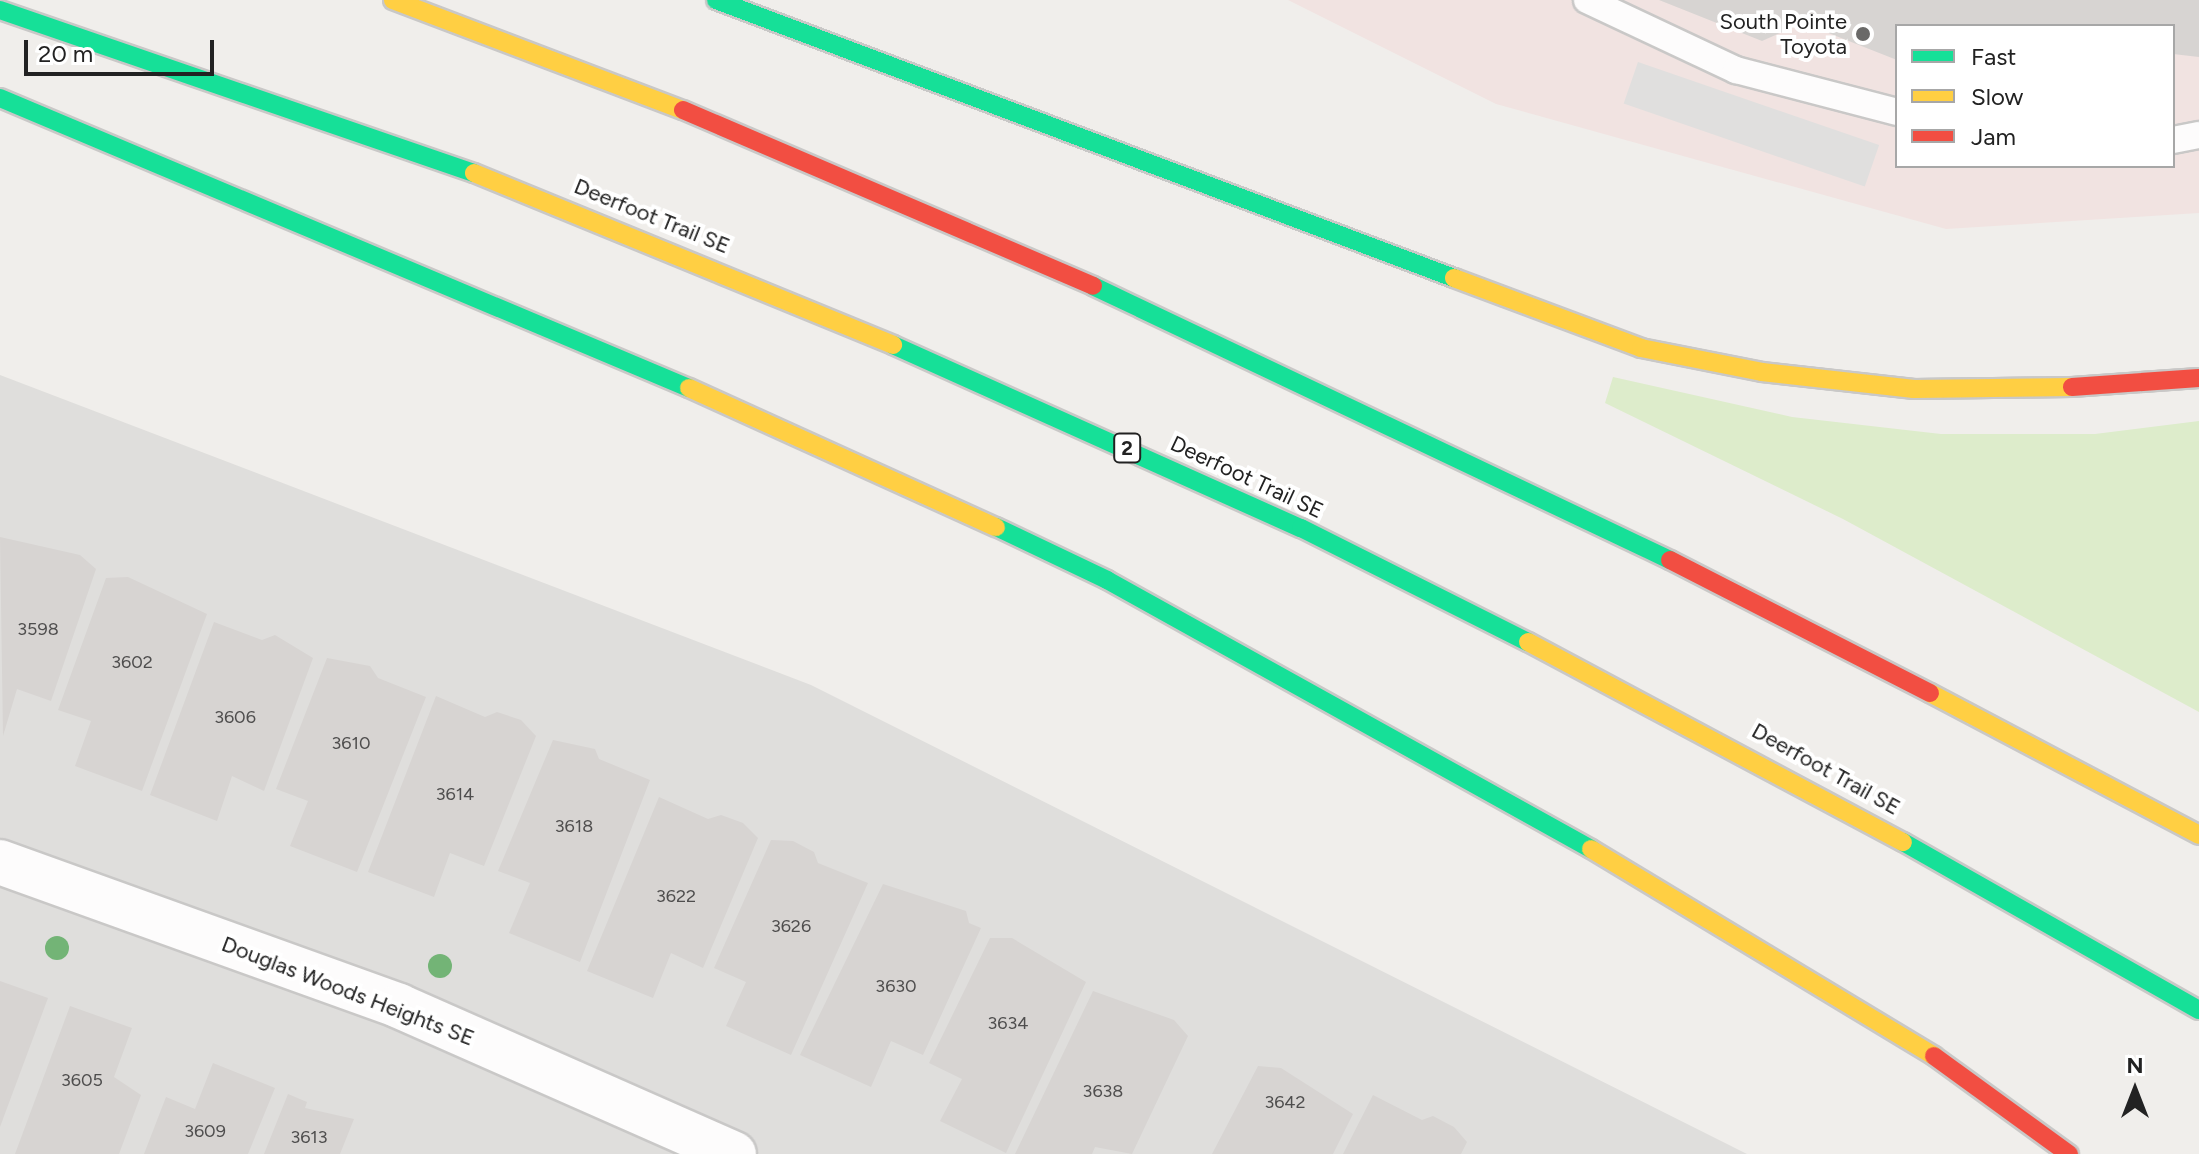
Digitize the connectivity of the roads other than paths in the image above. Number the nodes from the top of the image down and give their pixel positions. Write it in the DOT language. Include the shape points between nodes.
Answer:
graph roads {
  1 [pos="393,0"];
  2 [pos="716,0"];
  3 [pos="1587,0"];
  4 [pos="0,10"];
  5 [pos="0,98"];
  6 [pos="1895,111"];
  7 [pos="2199,135"];
  8 [pos="2175,140"];
  9 [pos="2199,378"];
  10 [pos="2199,835"];
  11 [pos="0,862"];
  12 [pos="2199,1010"];
  13 [pos="734,1154"];
  14 [pos="2069,1154"];
  1 -- 10 [label="highway" via="575,64 1070,275 1778,612"];
  2 -- 9 [label="highway" via="1641,348 1762,372 1914,389 2143,386"];
  3 -- 6 [label="lane" via="1736,70"];
  4 -- 12 [label="highway, Deerfoot Trail SE / 2" via="541,196 1012,395 1301,528 1704,730 2072,932"];
  5 -- 14 [label="highway" via="833,449 1107,580 1721,922 1913,1041"];
  7 -- 8 [label="lane"];
  11 -- 13 [label="street, Douglas Woods Heights SE" via="399,1006"];
}
